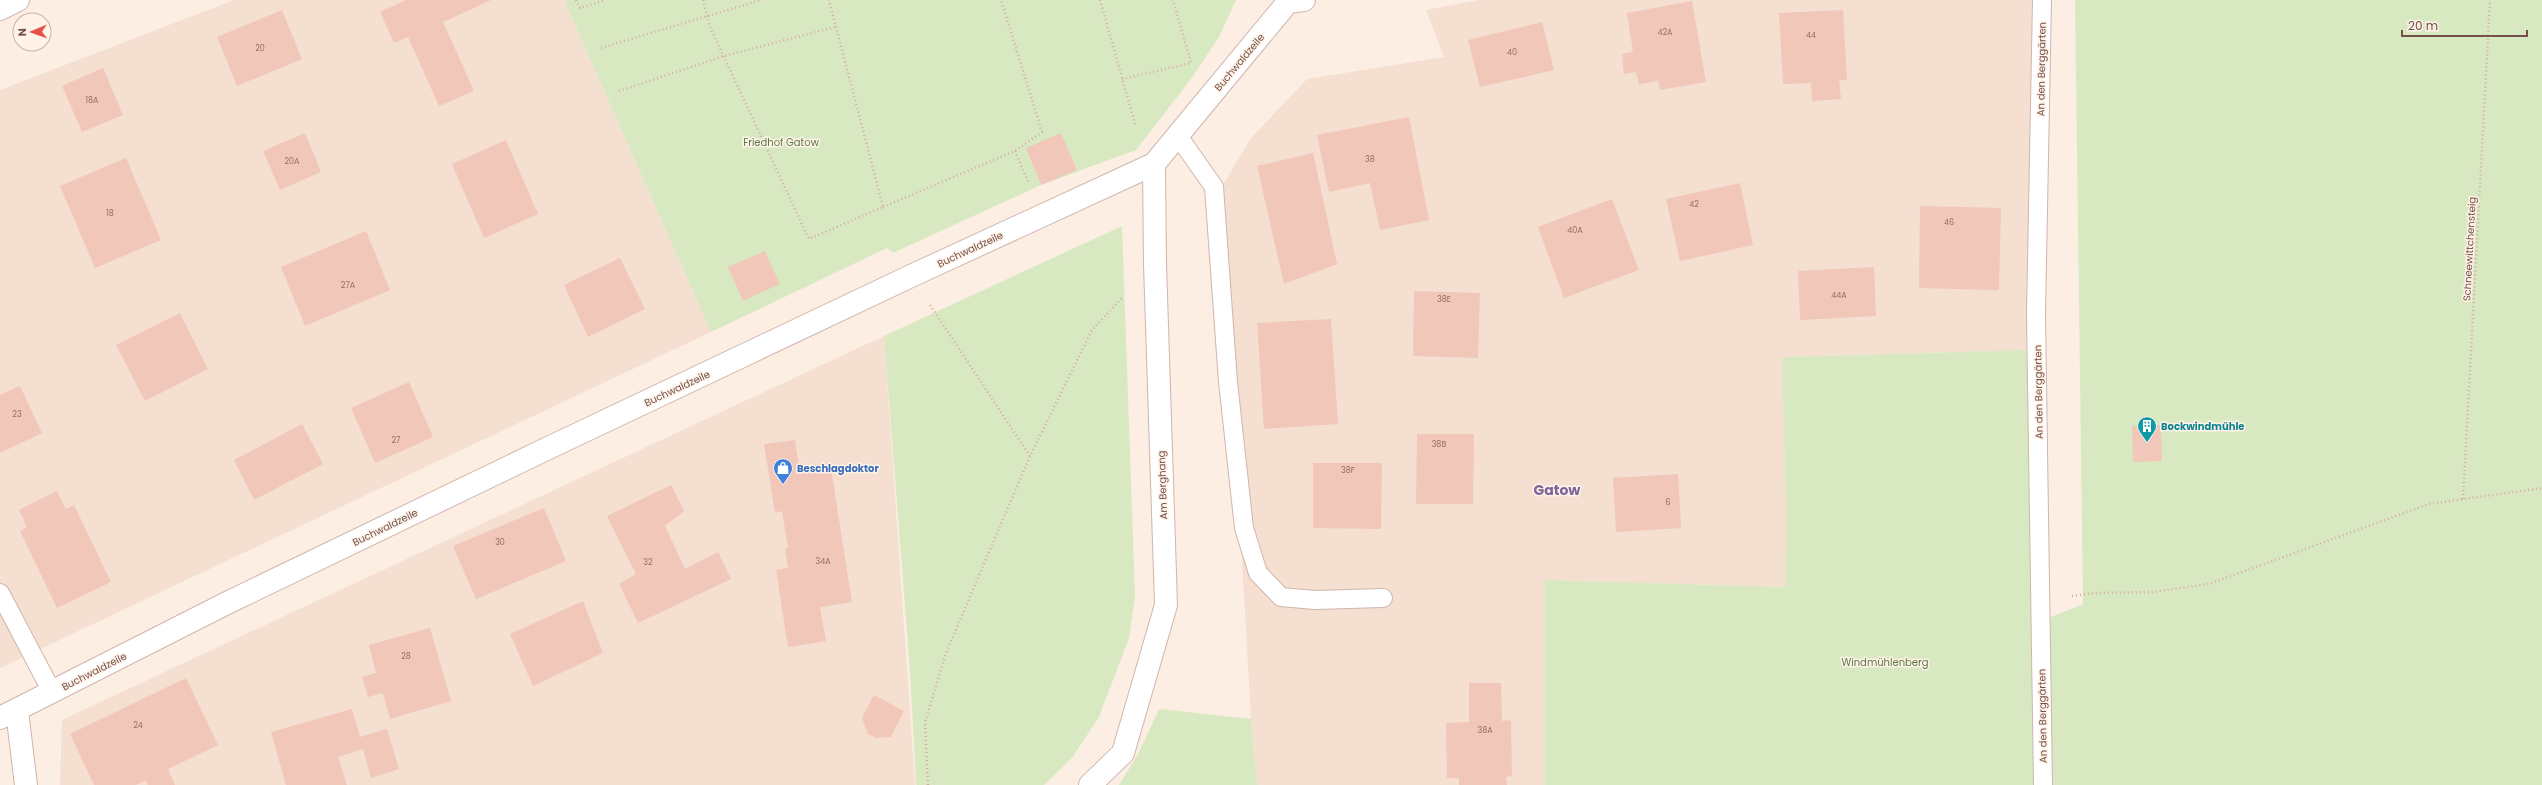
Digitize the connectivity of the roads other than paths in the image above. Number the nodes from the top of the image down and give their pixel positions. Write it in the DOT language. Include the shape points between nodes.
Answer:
graph roads {
  1 [pos="18,0"];
  2 [pos="2042,0"];
  3 [pos="1293,1"];
  4 [pos="0,9"];
  5 [pos="1178,136"];
  6 [pos="1154,164"];
  7 [pos="0,593"];
  8 [pos="1383,598"];
  9 [pos="52,692"];
  10 [pos="9,715"];
  11 [pos="26,785"];
  12 [pos="1090,785"];
  13 [pos="2043,785"];
  1 -- 4 [label="street"];
  2 -- 13 [label="lane, An den Berggärten" via="2036,314"];
  3 -- 5 [label="street, Buchwaldzeile"];
  5 -- 6 [label="street, Buchwaldzeile"];
  5 -- 8 [label="lane" via="1214,186 1237,472 1244,528 1258,573 1281,597 1315,600"];
  6 -- 9 [label="street, Buchwaldzeile" via="911,276 229,602"];
  6 -- 12 [label="street, Am Berghang" via="1166,605 1123,753"];
  7 -- 9 [label="lane"];
  9 -- 10 [label="street, Buchwaldzeile"];
  10 -- 11 [label="street"];
}
